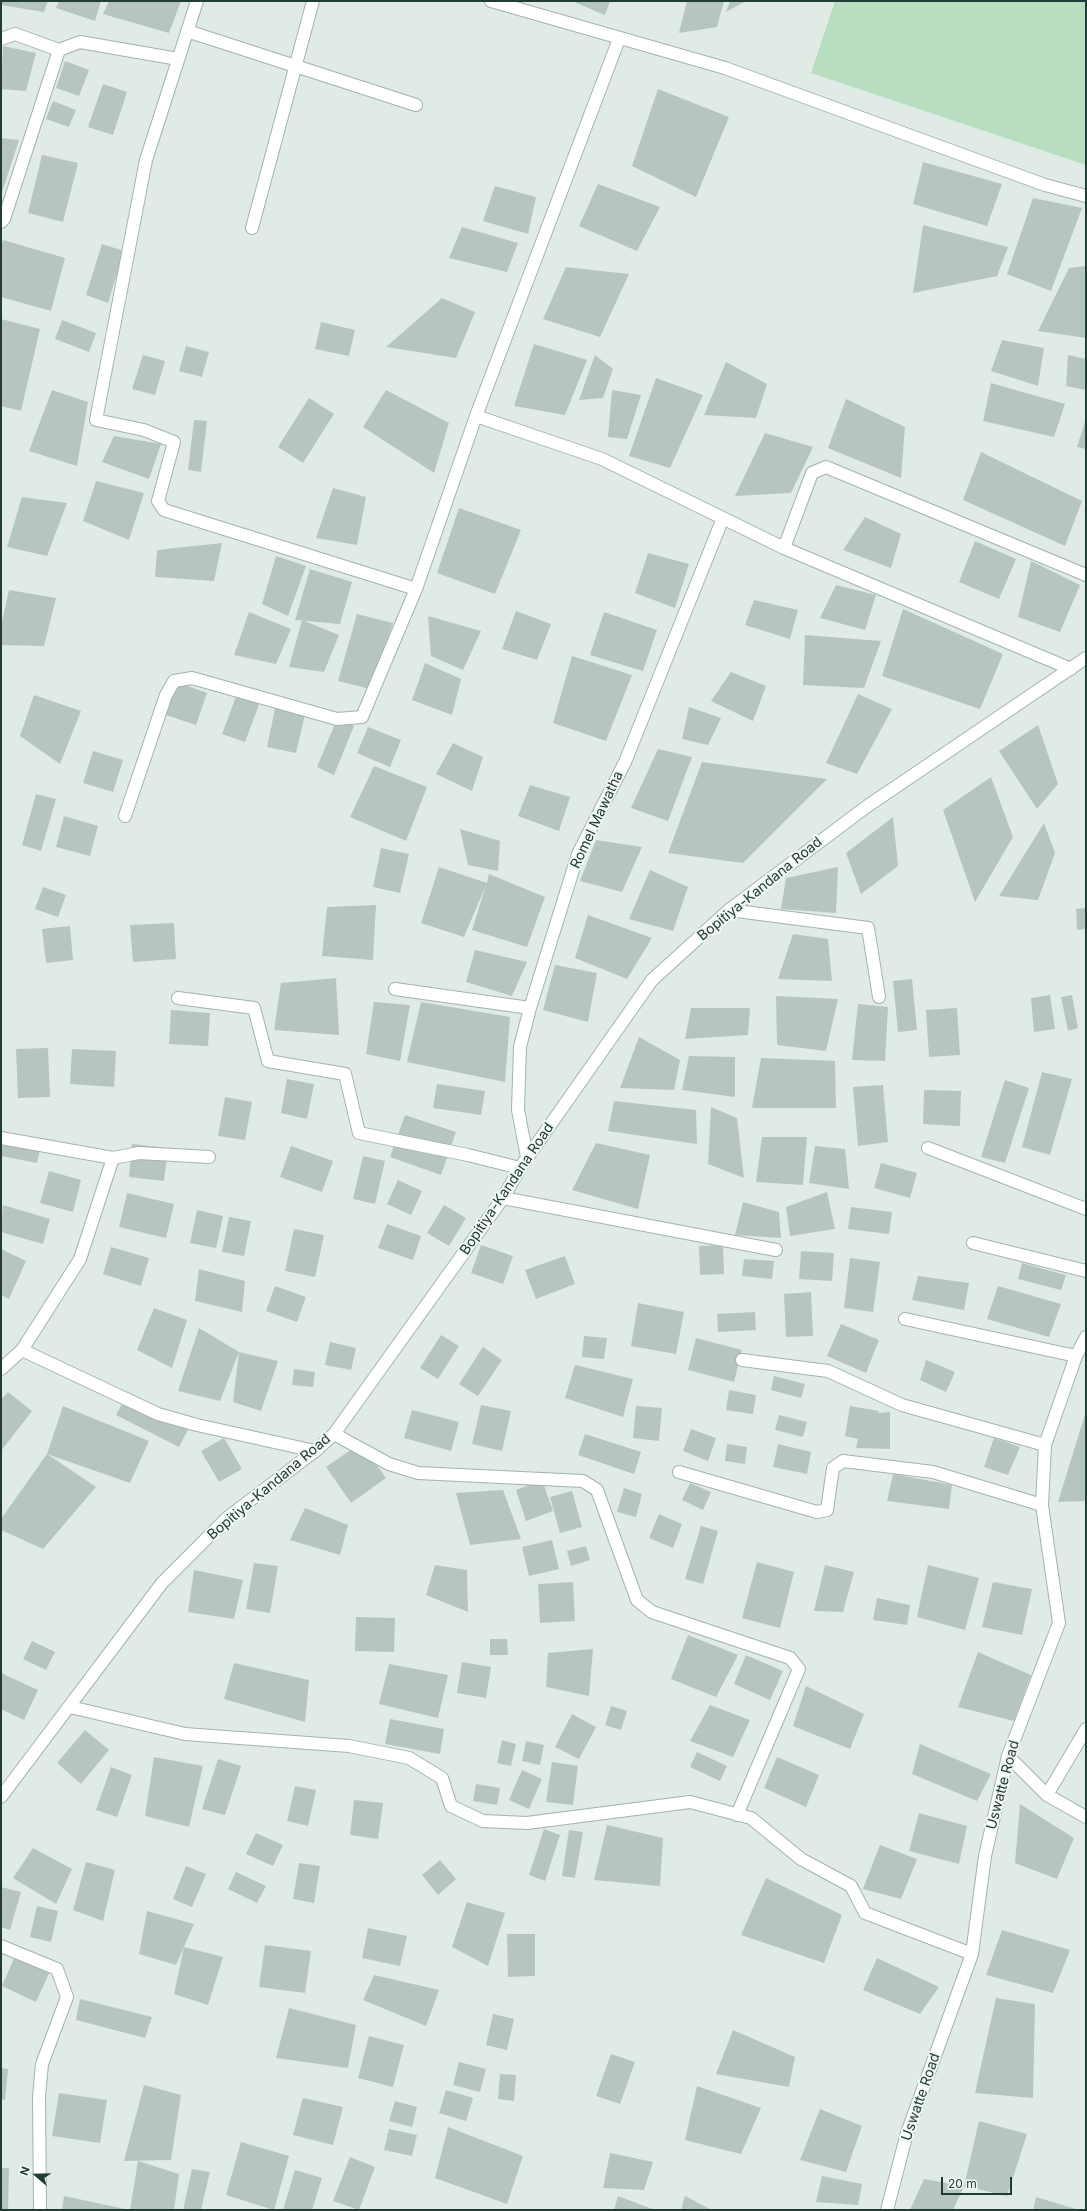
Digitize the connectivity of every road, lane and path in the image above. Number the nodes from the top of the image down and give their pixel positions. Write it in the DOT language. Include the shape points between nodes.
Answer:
graph roads {
  1 [pos="197,1"];
  2 [pos="313,1"];
  3 [pos="491,1"];
  4 [pos="187,31"];
  5 [pos="1,39"];
  6 [pos="619,39"];
  7 [pos="59,50"];
  8 [pos="178,60"];
  9 [pos="296,66"];
  10 [pos="416,105"];
  11 [pos="1086,196"];
  12 [pos="1,222"];
  13 [pos="252,228"];
  14 [pos="476,416"];
  15 [pos="723,518"];
  16 [pos="784,548"];
  17 [pos="1086,575"];
  18 [pos="416,589"];
  19 [pos="1086,658"];
  20 [pos="1071,669"];
  21 [pos="125,816"];
  22 [pos="729,910"];
  23 [pos="395,989"];
  24 [pos="879,997"];
  25 [pos="178,998"];
  26 [pos="530,1008"];
  27 [pos="1,1138"];
  28 [pos="928,1148"];
  29 [pos="208,1157"];
  30 [pos="527,1157"];
  31 [pos="113,1158"];
  32 [pos="520,1168"];
  33 [pos="503,1198"];
  34 [pos="1086,1209"];
  35 [pos="973,1243"];
  36 [pos="776,1250"];
  37 [pos="1086,1271"];
  38 [pos="905,1319"];
  39 [pos="1085,1341"];
  40 [pos="22,1350"];
  41 [pos="1076,1356"];
  42 [pos="742,1360"];
  43 [pos="1,1369"];
  44 [pos="334,1434"];
  45 [pos="1045,1445"];
  46 [pos="316,1451"];
  47 [pos="679,1472"];
  48 [pos="1042,1505"];
  49 [pos="70,1706"];
  50 [pos="1086,1729"];
  51 [pos="1008,1756"];
  52 [pos="1046,1794"];
  53 [pos="1,1797"];
  54 [pos="737,1815"];
  55 [pos="1086,1817"];
  56 [pos="1,1946"];
  57 [pos="972,1954"];
  58 [pos="40,2210"];
  59 [pos="887,2210"];
  1 -- 4 [label="street"];
  2 -- 9 [label="street"];
  3 -- 6 [label="street"];
  4 -- 8 [label="street"];
  4 -- 9 [label="street"];
  5 -- 7 [label="street" via="15,34"];
  6 -- 11 [label="street" via="725,68 1045,185"];
  6 -- 14 [label="street"];
  7 -- 8 [label="street" via="80,42"];
  7 -- 12 [label="street"];
  8 -- 18 [label="street" via="146,160 96,420 144,430 174,442 158,501 164,510"];
  9 -- 10 [label="street"];
  9 -- 13 [label="street"];
  14 -- 15 [label="street" via="602,459"];
  14 -- 18 [label="street"];
  15 -- 16 [label="street"];
  15 -- 26 [label="street, Romel Mawatha" via="625,762 578,854"];
  16 -- 17 [label="street" via="812,473 826,467"];
  16 -- 20 [label="street"];
  18 -- 21 [label="street" via="362,717 337,719 192,678 174,681 166,695"];
  19 -- 20 [label="street, Bopitiya-Kandana Road"];
  20 -- 22 [label="street, Bopitiya-Kandana Road" via="866,806"];
  22 -- 24 [label="street" via="868,928"];
  22 -- 30 [label="street, Bopitiya-Kandana Road" via="652,980"];
  23 -- 26 [label="street"];
  25 -- 32 [label="street" via="254,1008 268,1061 345,1074 358,1133"];
  26 -- 30 [label="street, Romel Mawatha" via="520,1047 518,1110"];
  27 -- 31 [label="street"];
  28 -- 34 [label="street"];
  29 -- 31 [label="street" via="139,1152"];
  30 -- 32 [label="street, Bopitiya-Kandana Road"];
  31 -- 40 [label="street" via="80,1259"];
  32 -- 33 [label="street, Bopitiya-Kandana Road"];
  33 -- 36 [label="street"];
  33 -- 44 [label="street, Bopitiya-Kandana Road"];
  35 -- 37 [label="street"];
  38 -- 41 [label="street"];
  39 -- 41 [label="street, Uswatte Road"];
  40 -- 43 [label="street"];
  40 -- 46 [label="street" via="158,1414"];
  41 -- 45 [label="street, Uswatte Road"];
  42 -- 45 [label="street" via="828,1371 902,1406"];
  44 -- 46 [label="street, Bopitiya-Kandana Road"];
  44 -- 54 [label="street" via="389,1464 418,1473 583,1481 597,1490 637,1600 652,1612 790,1658 799,1669"];
  45 -- 48 [label="street, Uswatte Road"];
  46 -- 49 [label="street, Bopitiya-Kandana Road" via="227,1518 162,1583"];
  47 -- 48 [label="street" via="817,1512 827,1510 833,1468 843,1461 933,1472"];
  48 -- 51 [label="street, Uswatte Road" via="1059,1623"];
  49 -- 53 [label="street, Bopitiya-Kandana Road"];
  49 -- 54 [label="street" via="185,1734 349,1746 409,1758 442,1778 451,1806 483,1821 527,1823 690,1802"];
  50 -- 52 [label="street"];
  51 -- 52 [label="street"];
  51 -- 57 [label="street, Uswatte Road" via="985,1856"];
  52 -- 55 [label="street"];
  54 -- 57 [label="street" via="751,1818 801,1859 851,1886 865,1913"];
  56 -- 58 [label="street" via="57,1969 67,1997 42,2064 39,2097"];
  57 -- 59 [label="street, Uswatte Road" via="908,2133"];
}
